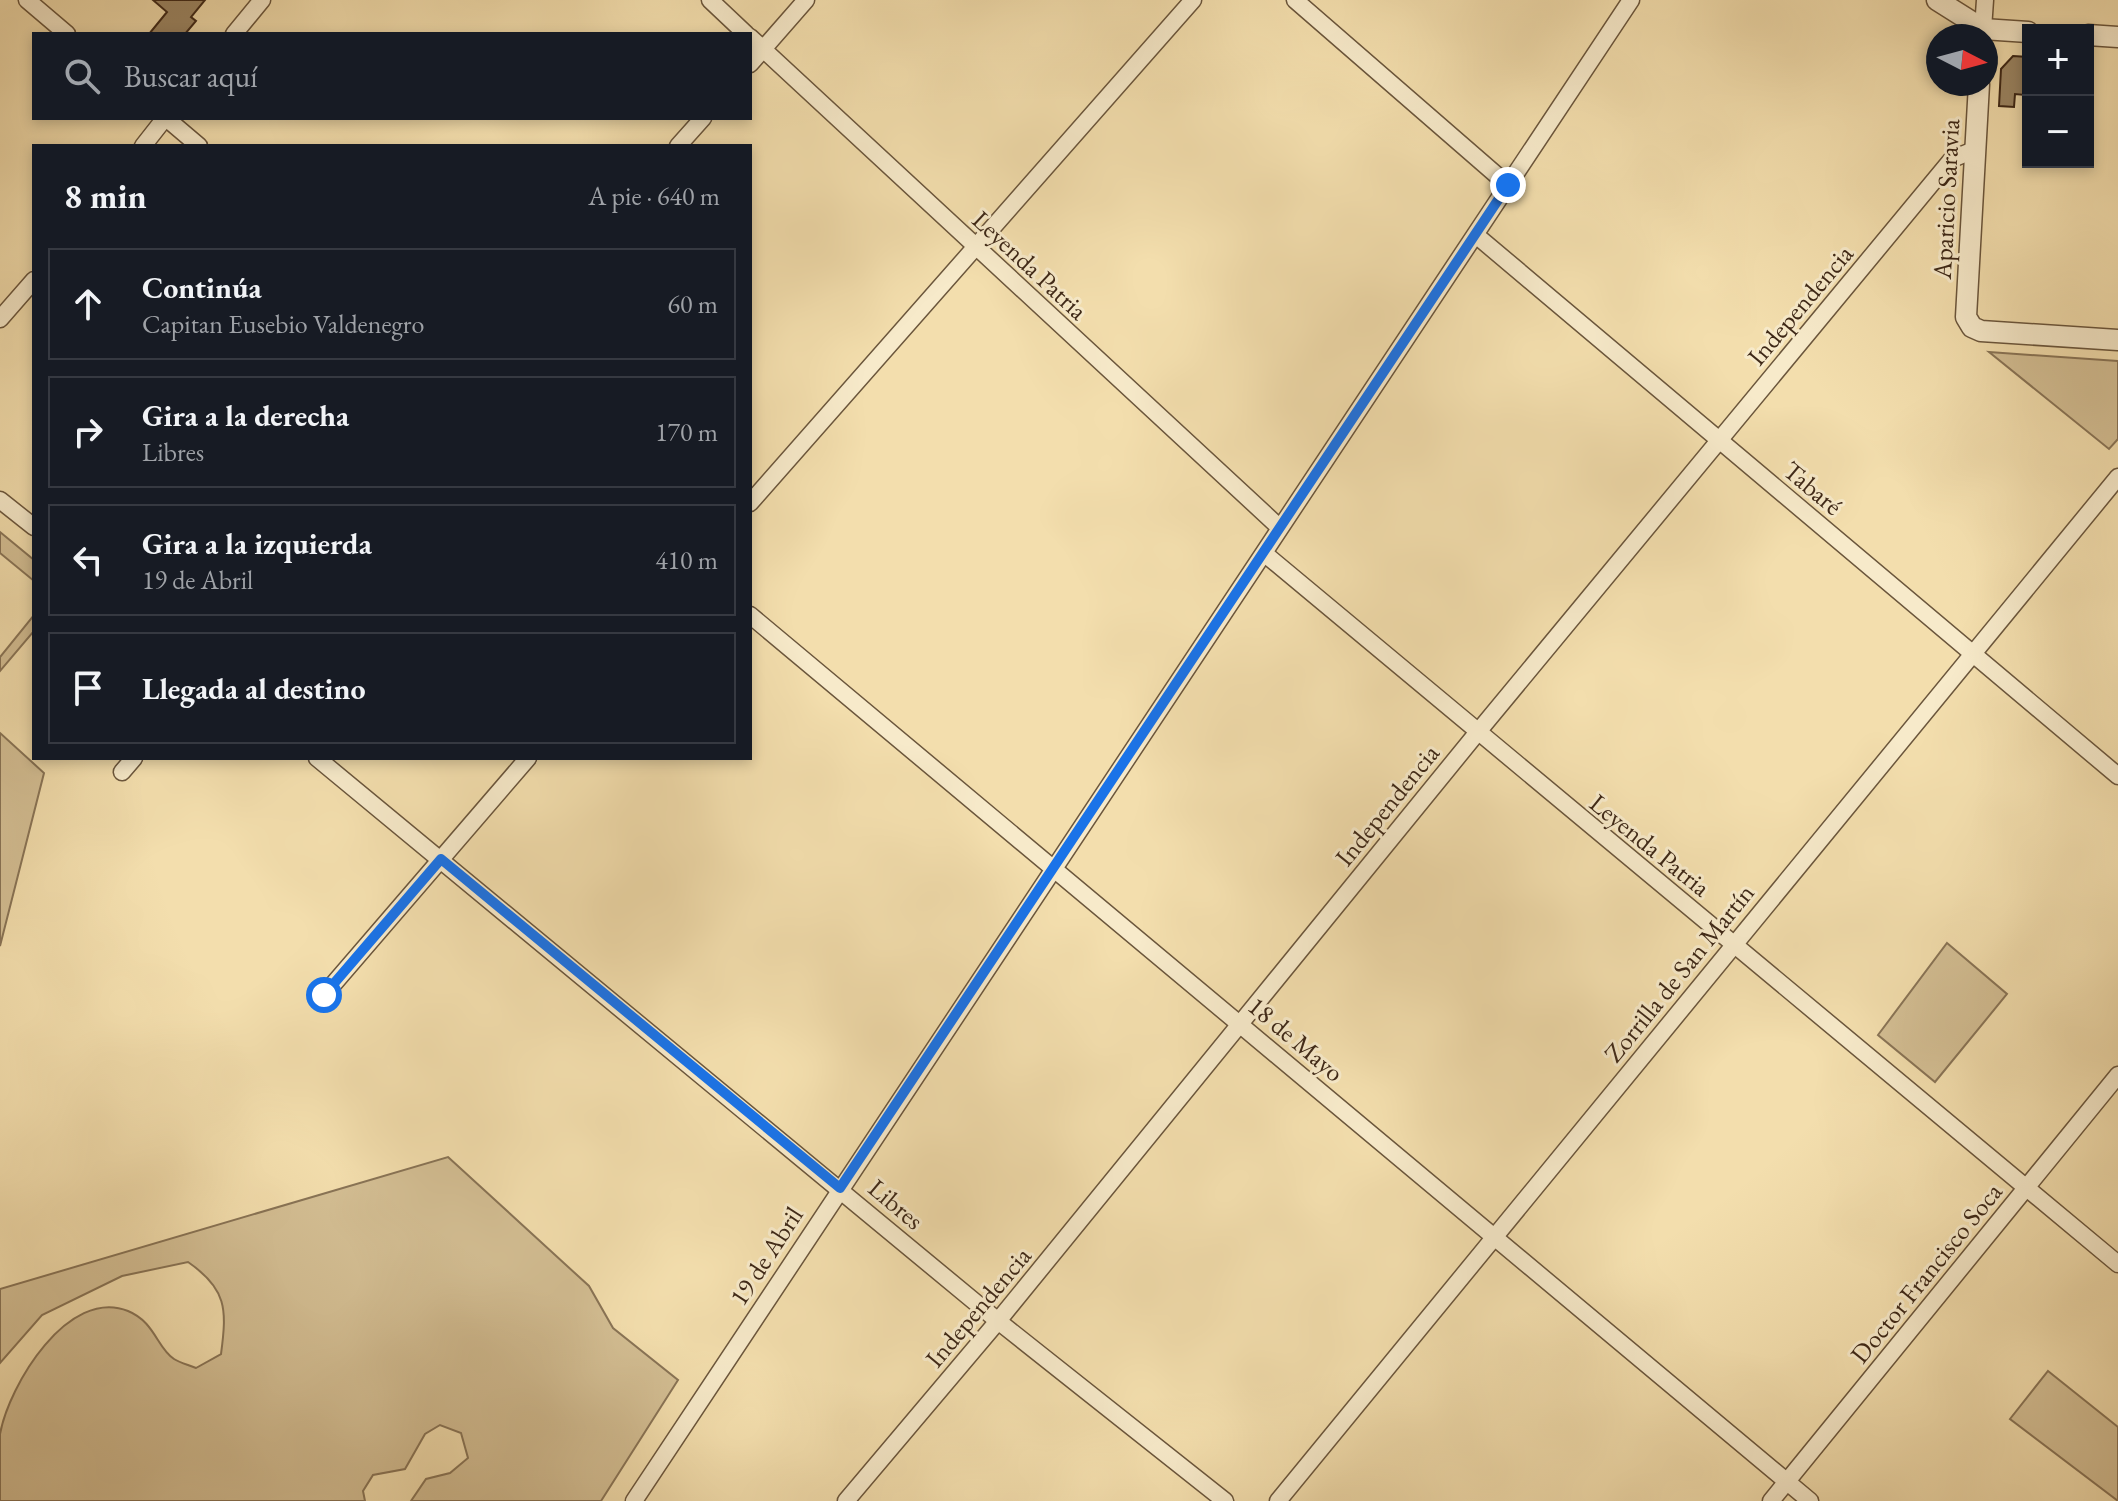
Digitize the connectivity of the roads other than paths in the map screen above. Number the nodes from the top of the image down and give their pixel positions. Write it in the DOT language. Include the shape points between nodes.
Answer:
graph roads {
  1 [pos="27,0"];
  2 [pos="262,0"];
  3 [pos="710,0"];
  4 [pos="806,0"];
  5 [pos="1193,0"];
  6 [pos="1295,0"];
  7 [pos="1631,0"];
  8 [pos="1937,0"];
  9 [pos="1985,0"];
  10 [pos="1972,24"];
  11 [pos="1984,24"];
  12 [pos="65,32"];
  13 [pos="236,32"];
  14 [pos="744,32"];
  15 [pos="1998,32"];
  16 [pos="2022,32"];
  17 [pos="2094,35"];
  18 [pos="2118,37"];
  19 [pos="752,39"];
  20 [pos="763,49"];
  21 [pos="752,62"];
  22 [pos="1978,96"];
  23 [pos="163,120"];
  24 [pos="167,120"];
  25 [pos="701,120"];
  26 [pos="145,144"];
  27 [pos="197,144"];
  28 [pos="680,144"];
  29 [pos="1974,150"];
  30 [pos="1508,185"];
  31 [pos="1477,236"];
  32 [pos="974,247"];
  33 [pos="32,282"];
  34 [pos="0,319"];
  35 [pos="2118,340"];
  36 [pos="1720,440"];
  37 [pos="2118,477"];
  38 [pos="0,500"];
  39 [pos="752,501"];
  40 [pos="32,525"];
  41 [pos="1279,527"];
  42 [pos="1265,554"];
  43 [pos="752,617"];
  44 [pos="1972,654"];
  45 [pos="1477,733"];
  46 [pos="132,760"];
  47 [pos="319,760"];
  48 [pos="526,760"];
  49 [pos="122,772"];
  50 [pos="2118,776"];
  51 [pos="441,859"];
  52 [pos="1054,868"];
  53 [pos="1733,945"];
  54 [pos="324,995"];
  55 [pos="1240,1024"];
  56 [pos="2118,1075"];
  57 [pos="840,1188"];
  58 [pos="2027,1188"];
  59 [pos="1495,1235"];
  60 [pos="2118,1264"];
  61 [pos="998,1321"];
  62 [pos="1786,1482"];
  63 [pos="634,1501"];
  64 [pos="846,1501"];
  65 [pos="1225,1501"];
  66 [pos="1278,1501"];
  67 [pos="1771,1501"];
  68 [pos="1810,1501"];
  1 -- 12 [label="street"];
  2 -- 13 [label="street"];
  3 -- 14 [label="street, Leyenda Patria"];
  4 -- 20 [label="street"];
  5 -- 32 [label="street"];
  6 -- 30 [label="street"];
  7 -- 30 [label="street, 19 de Abril"];
  8 -- 10 [label="street"];
  9 -- 11 [label="street"];
  15 -- 16 [label="street"];
  17 -- 18 [label="street"];
  19 -- 20 [label="street, Leyenda Patria"];
  20 -- 21 [label="street"];
  20 -- 32 [label="street, Leyenda Patria"];
  22 -- 29 [label="street, Aparicio Saravia"];
  23 -- 26 [label="street"];
  24 -- 27 [label="street"];
  25 -- 28 [label="street"];
  29 -- 35 [label="street, Aparicio Saravia" via="1966,317 1972,327"];
  29 -- 36 [label="street, Independencia" via="1952,159"];
  30 -- 31 [label="street, 19 de Abril"];
  31 -- 36 [label="street, Tabaré"];
  31 -- 41 [label="street, 19 de Abril"];
  32 -- 39 [label="street"];
  32 -- 41 [label="street, Leyenda Patria"];
  33 -- 34 [label="street"];
  36 -- 44 [label="street, Tabaré"];
  36 -- 45 [label="street, Independencia"];
  37 -- 44 [label="street, Zorrilla de San Martín"];
  38 -- 40 [label="street"];
  41 -- 42 [label="street, 19 de Abril"];
  42 -- 45 [label="street, Leyenda Patria"];
  42 -- 52 [label="street, 19 de Abril"];
  43 -- 52 [label="street, 18 de Mayo"];
  44 -- 50 [label="street, Tabaré"];
  44 -- 53 [label="street, Zorrilla de San Martín"];
  45 -- 53 [label="street, Leyenda Patria"];
  45 -- 55 [label="street, Independencia"];
  46 -- 49 [label="street"];
  47 -- 51 [label="street, Libres"];
  48 -- 51 [label="street"];
  51 -- 54 [label="street"];
  51 -- 57 [label="street, Libres"];
  52 -- 55 [label="street, 18 de Mayo"];
  52 -- 57 [label="street, 19 de Abril"];
  53 -- 58 [label="street, Leyenda Patria"];
  53 -- 59 [label="street, Zorrilla de San Martín"];
  55 -- 59 [label="street, 18 de Mayo"];
  55 -- 61 [label="street, Independencia"];
  56 -- 58 [label="street, Doctor Francisco Soca"];
  57 -- 61 [label="street, Libres"];
  57 -- 63 [label="street, 19 de Abril"];
  58 -- 60 [label="street, Leyenda Patria"];
  58 -- 62 [label="street, Doctor Francisco Soca"];
  59 -- 62 [label="street, 18 de Mayo"];
  59 -- 66 [label="street, Zorrilla de San Martín"];
  61 -- 64 [label="street, Independencia"];
  61 -- 65 [label="street, Libres"];
  62 -- 67 [label="street, Doctor Francisco Soca"];
  62 -- 68 [label="street, 18 de Mayo"];
}
